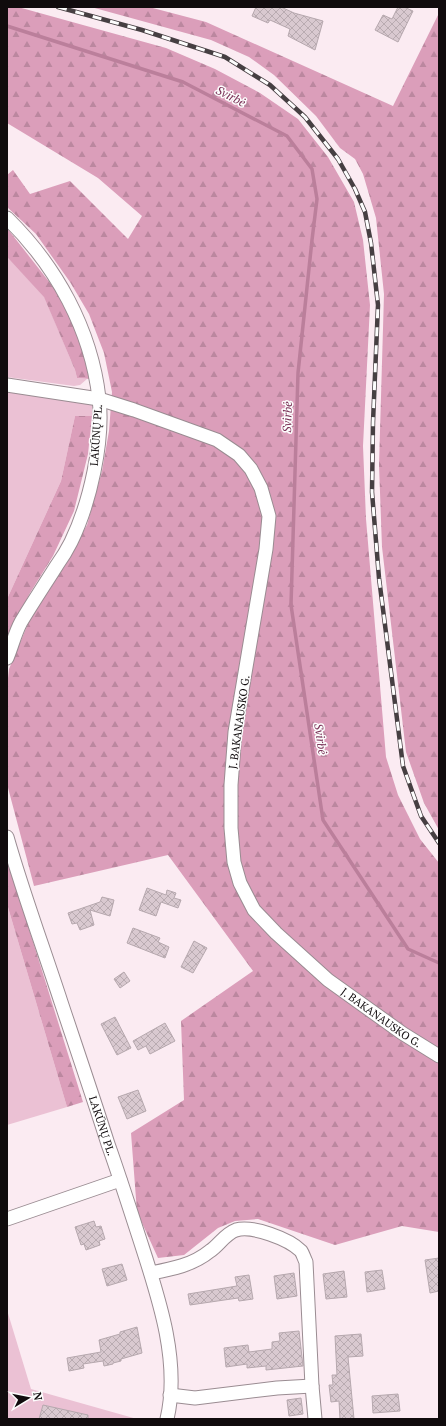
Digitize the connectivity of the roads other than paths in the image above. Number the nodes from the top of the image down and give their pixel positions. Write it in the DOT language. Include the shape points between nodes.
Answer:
graph roads {
  1 [pos="7,218"];
  2 [pos="7,385"];
  3 [pos="99,399"];
  4 [pos="7,658"];
  5 [pos="7,837"];
  6 [pos="439,1056"];
  7 [pos="120,1180"];
  8 [pos="7,1219"];
  9 [pos="151,1273"];
  10 [pos="312,1386"];
  11 [pos="170,1395"];
  12 [pos="167,1419"];
  13 [pos="315,1419"];
  1 -- 3 [label="street, LAKŪNŲ PL." via="38,253 71,304 91,357"];
  2 -- 3 [label="street, J. BAKANAUSKO G."];
  3 -- 4 [label="street, LAKŪNŲ PL." via="99,433 94,471 85,508 71,543 20,623"];
  3 -- 6 [label="street, J. BAKANAUSKO G." via="217,440 239,455 262,488 269,516 266,549 235,732 231,785 234,862 240,883 254,910 328,980"];
  5 -- 7 [label="street, LAKŪNŲ PL."];
  7 -- 8 [label="street"];
  7 -- 9 [label="street, LAKŪNŲ PL."];
  9 -- 10 [label="street" via="178,1268 195,1261 234,1231 242,1229 272,1235 291,1243 302,1252 306,1262"];
  9 -- 11 [label="street, LAKŪNŲ PL." via="166,1332 171,1378"];
  10 -- 11 [label="street" via="195,1398"];
  10 -- 13 [label="street"];
  11 -- 12 [label="street, LAKŪNŲ PL."];
}
